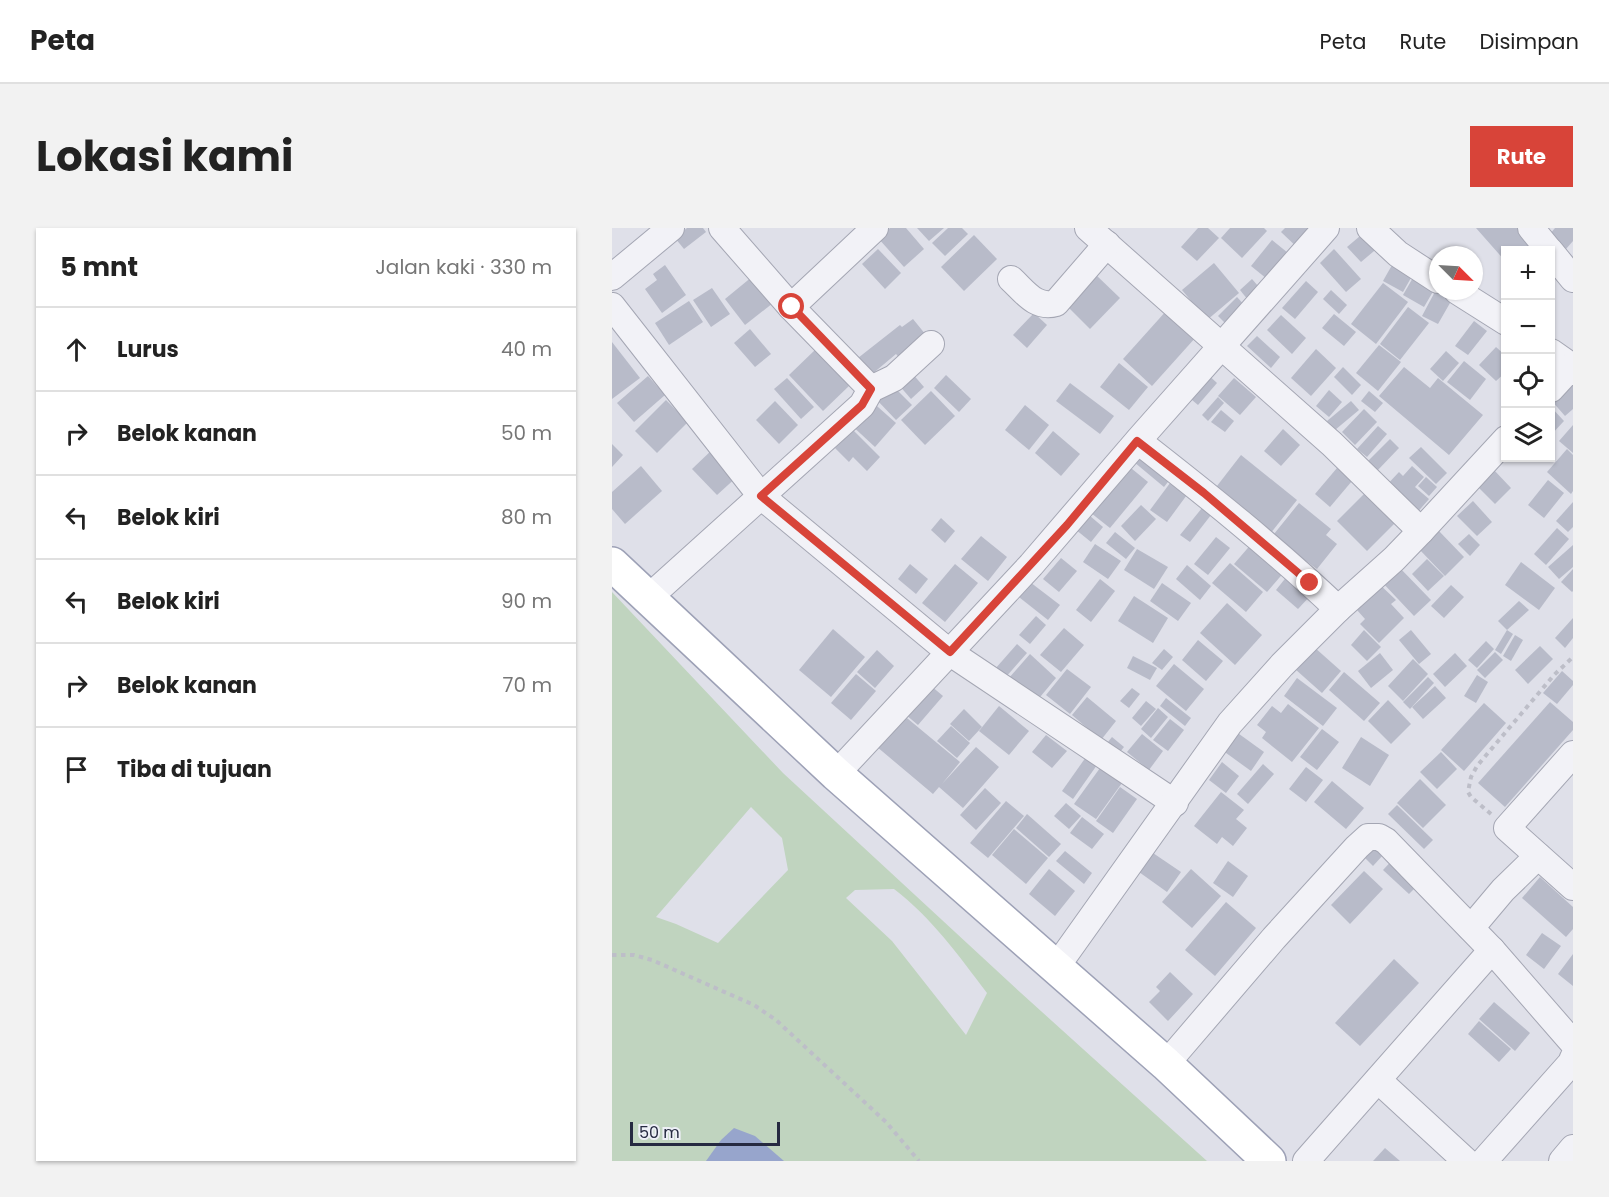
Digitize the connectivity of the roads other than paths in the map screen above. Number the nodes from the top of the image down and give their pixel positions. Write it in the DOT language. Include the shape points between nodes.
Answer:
graph roads {
  1 [pos="671,228"];
  2 [pos="722,228"];
  3 [pos="875,228"];
  4 [pos="1326,228"];
  5 [pos="1370,228"];
  6 [pos="1531,228"];
  7 [pos="1098,236"];
  8 [pos="642,238"];
  9 [pos="1546,246"];
  10 [pos="1555,257"];
  11 [pos="1429,274"];
  12 [pos="612,277"];
  13 [pos="1011,279"];
  14 [pos="1573,279"];
  15 [pos="1471,300"];
  16 [pos="612,306"];
  17 [pos="792,307"];
  18 [pos="1501,319"];
  19 [pos="931,344"];
  20 [pos="1220,346"];
  21 [pos="1565,361"];
  22 [pos="1555,381"];
  23 [pos="871,389"];
  24 [pos="1137,441"];
  25 [pos="1501,444"];
  26 [pos="761,496"];
  27 [pos="1421,531"];
  28 [pos="612,564"];
  29 [pos="647,598"];
  30 [pos="1338,609"];
  31 [pos="950,652"];
  32 [pos="1573,754"];
  33 [pos="836,774"];
  34 [pos="1175,803"];
  35 [pos="1538,856"];
  36 [pos="1571,882"];
  37 [pos="1471,928"];
  38 [pos="1492,950"];
  39 [pos="1057,966"];
  40 [pos="1573,1043"];
  41 [pos="1573,1058"];
  42 [pos="1166,1064"];
  43 [pos="1378,1080"];
  44 [pos="1573,1149"];
  45 [pos="1269,1161"];
  46 [pos="1306,1161"];
  47 [pos="1466,1161"];
  48 [pos="1484,1161"];
  49 [pos="1562,1161"];
  1 -- 8 [label="street"];
  2 -- 17 [label="street"];
  3 -- 17 [label="street"];
  4 -- 20 [label="street"];
  5 -- 11 [label="street" via="1398,254"];
  6 -- 9 [label="street"];
  7 -- 13 [label="street" via="1056,303 1034,301"];
  7 -- 20 [label="street"];
  8 -- 12 [label="street"];
  10 -- 14 [label="street"];
  15 -- 18 [label="street"];
  16 -- 26 [label="street"];
  17 -- 23 [label="street"];
  19 -- 23 [label="street" via="894,378"];
  20 -- 24 [label="street"];
  20 -- 27 [label="street" via="1332,444"];
  21 -- 22 [label="street"];
  23 -- 26 [label="street" via="862,405"];
  24 -- 30 [label="street" via="1204,493"];
  24 -- 31 [label="street" via="1060,533"];
  25 -- 27 [label="street"];
  26 -- 29 [label="street"];
  26 -- 31 [label="street"];
  27 -- 30 [label="street"];
  28 -- 29 [label="main road"];
  29 -- 33 [label="main road"];
  30 -- 34 [label="street" via="1230,723"];
  31 -- 33 [label="street"];
  31 -- 34 [label="street"];
  32 -- 35 [label="street" via="1507,828"];
  33 -- 39 [label="main road"];
  34 -- 39 [label="street"];
  35 -- 36 [label="street"];
  35 -- 37 [label="street"];
  37 -- 38 [label="street"];
  37 -- 42 [label="street" via="1386,841 1368,837 1274,938"];
  38 -- 40 [label="street"];
  38 -- 43 [label="street"];
  39 -- 42 [label="main road"];
  41 -- 48 [label="street"];
  42 -- 45 [label="main road"];
  43 -- 46 [label="street"];
  43 -- 47 [label="street"];
  44 -- 49 [label="street"];
}
